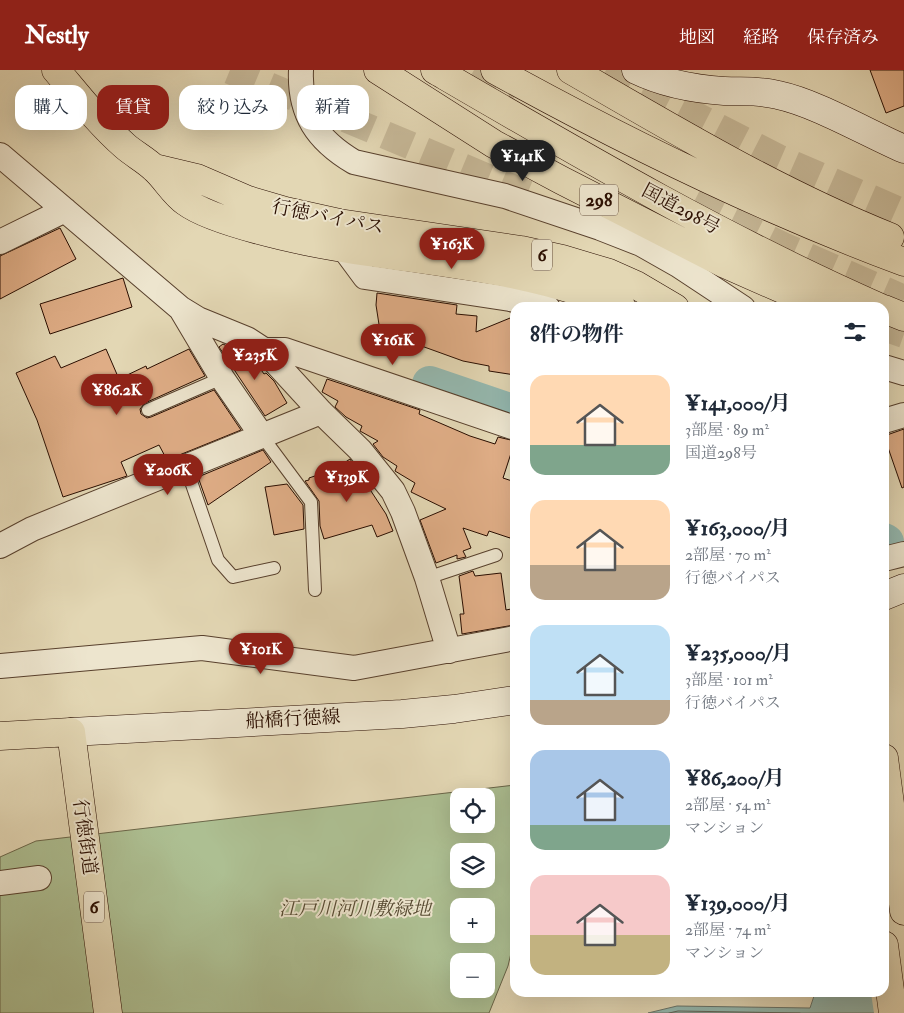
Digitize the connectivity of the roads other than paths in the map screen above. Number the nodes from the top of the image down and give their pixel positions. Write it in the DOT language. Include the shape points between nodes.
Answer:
graph roads {
  1 [pos="56,70"];
  2 [pos="301,70"];
  3 [pos="378,70"];
  4 [pos="435,70"];
  5 [pos="495,70"];
  6 [pos="571,70"];
  7 [pos="636,70"];
  8 [pos="684,78"];
  9 [pos="904,150"];
  10 [pos="3,160"];
  11 [pos="155,168"];
  12 [pos="65,210"];
  13 [pos="0,242"];
  14 [pos="904,243"];
  15 [pos="398,244"];
  16 [pos="345,250"];
  17 [pos="904,262"];
  18 [pos="523,302"];
  19 [pos="607,302"];
  20 [pos="665,302"];
  21 [pos="734,302"];
  22 [pos="816,302"];
  23 [pos="869,302"];
  24 [pos="180,308"];
  25 [pos="889,311"];
  26 [pos="904,317"];
  27 [pos="889,326"];
  28 [pos="904,329"];
  29 [pos="264,350"];
  30 [pos="889,368"];
  31 [pos="904,373"];
  32 [pos="222,378"];
  33 [pos="148,410"];
  34 [pos="321,412"];
  35 [pos="904,415"];
  36 [pos="889,419"];
  37 [pos="510,426"];
  38 [pos="262,436"];
  39 [pos="186,467"];
  40 [pos="0,546"];
  41 [pos="496,555"];
  42 [pos="274,568"];
  43 [pos="427,578"];
  44 [pos="904,588"];
  45 [pos="315,590"];
  46 [pos="889,594"];
  47 [pos="510,639"];
  48 [pos="449,651"];
  49 [pos="0,666"];
  50 [pos="510,701"];
  51 [pos="71,732"];
  52 [pos="0,736"];
  53 [pos="889,796"];
  54 [pos="39,878"];
  55 [pos="0,883"];
  56 [pos="904,912"];
  57 [pos="889,983"];
  58 [pos="108,1013"];
  59 [pos="893,1013"];
  1 -- 11 [label="main road, 行徳バイパス / 6" via="92,114 126,147"];
  2 -- 21 [label="street" via="301,95 312,125 322,140 354,162 504,196 600,228 641,244"];
  3 -- 22 [label="main road, 298" via="494,144 561,180 724,264"];
  4 -- 23 [label="main road, 国道298号 / 298" via="699,220"];
  5 -- 17 [label="main road, 国道298号" via="711,182"];
  6 -- 14 [label="main road" via="726,159"];
  7 -- 8 [label="main road" via="654,79"];
  8 -- 9 [label="main road" via="728,91 753,90 780,95"];
  10 -- 12 [label="street"];
  11 -- 15 [label="main road, 行徳バイパス / 6" via="197,178 248,200 285,211 339,222"];
  11 -- 16 [label="main road, 行徳バイパス / 6" via="186,202 211,213 257,230"];
  12 -- 13 [label="street"];
  12 -- 24 [label="street"];
  15 -- 16 [label="main road, 行徳バイパス / 6"];
  15 -- 19 [label="main road, 行徳バイパス / 6" via="558,283"];
  15 -- 20 [label="main road, 行徳バイパス / 6" via="521,250 609,273"];
  16 -- 18 [label="street" via="365,277"];
  24 -- 29 [label="street" via="198,319 248,339"];
  24 -- 32 [label="street"];
  25 -- 26 [label="main road, 国道298号 / 298"];
  27 -- 28 [label="main road"];
  29 -- 34 [label="street"];
  29 -- 37 [label="street" via="285,350"];
  30 -- 31 [label="street"];
  32 -- 33 [label="lane"];
  32 -- 38 [label="street"];
  34 -- 38 [label="street"];
  34 -- 43 [label="street" via="360,450 393,491"];
  35 -- 36 [label="street"];
  38 -- 39 [label="street"];
  38 -- 45 [label="lane" via="312,502"];
  39 -- 40 [label="street" via="32,529"];
  39 -- 42 [label="lane" via="218,560 232,577"];
  41 -- 43 [label="lane"];
  43 -- 48 [label="street"];
  44 -- 46 [label="main road"];
  47 -- 48 [label="street"];
  48 -- 49 [label="street" via="354,668 202,648"];
  50 -- 51 [label="main road, 船橋行徳線" via="402,714"];
  51 -- 52 [label="main road"];
  51 -- 58 [label="main road, 行徳街道 / 6"];
  53 -- 56 [label="main road"];
  54 -- 55 [label="street"];
  57 -- 59 [label="main road"];
}
